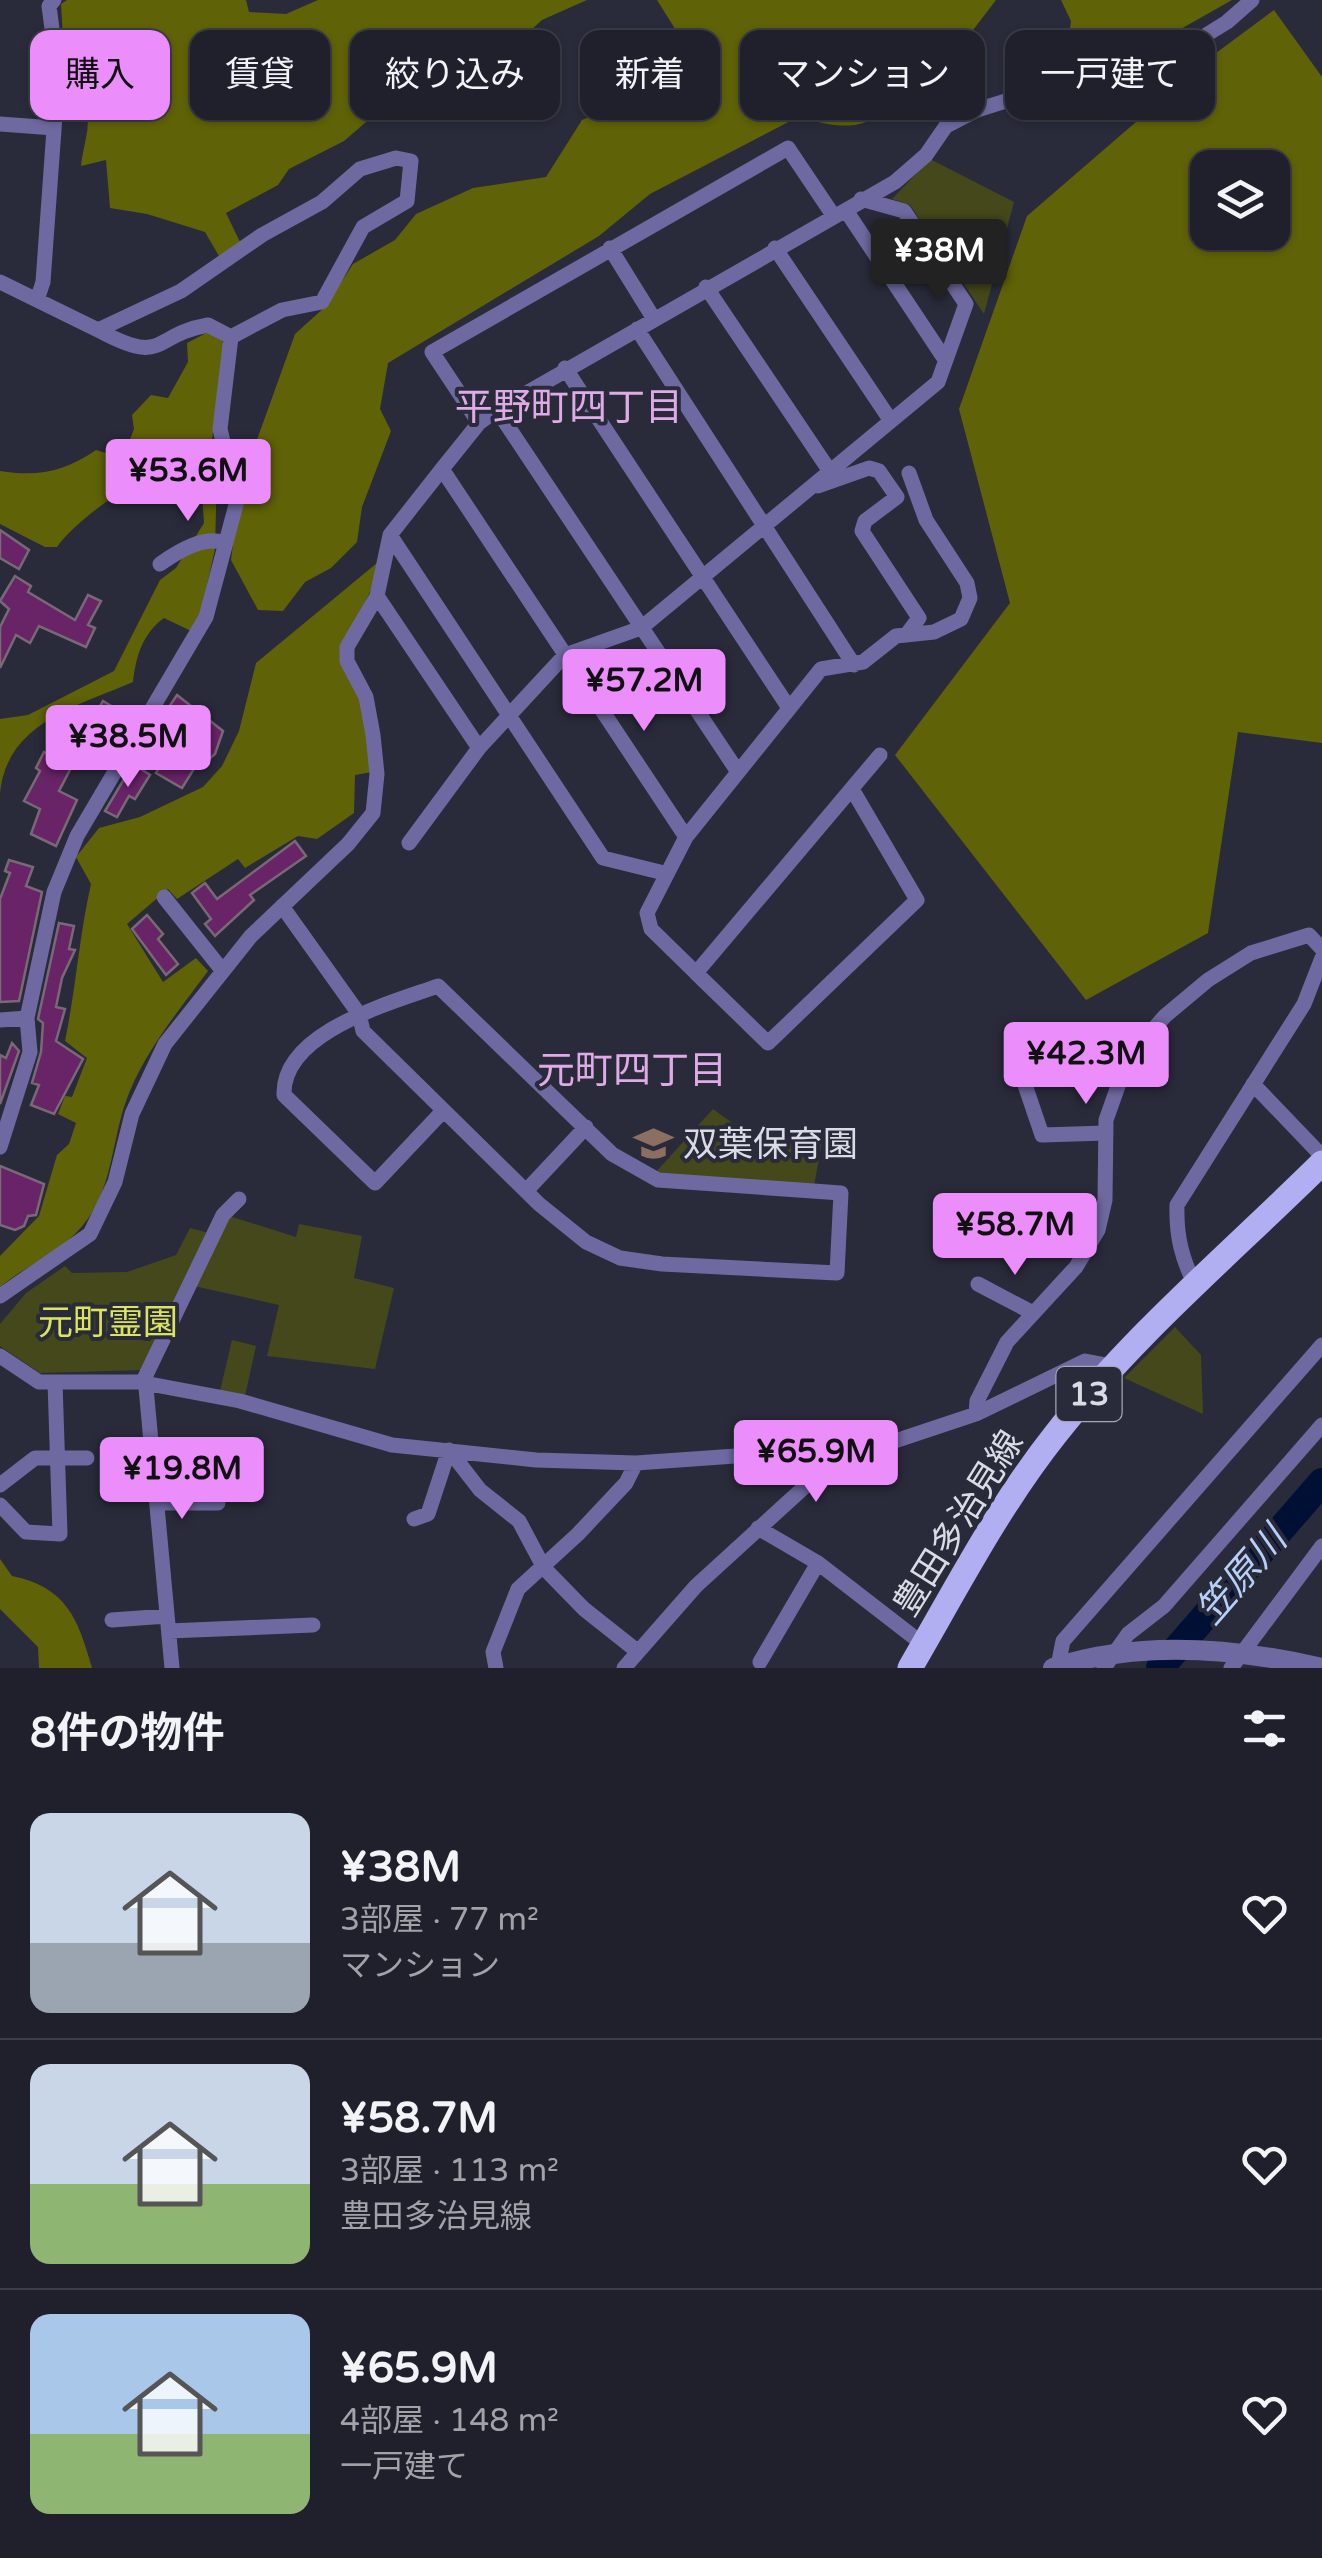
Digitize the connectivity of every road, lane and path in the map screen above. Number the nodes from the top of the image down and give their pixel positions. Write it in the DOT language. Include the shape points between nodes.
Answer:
graph roads {
  1 [pos="54,0"];
  2 [pos="1252,0"];
  3 [pos="0,124"];
  4 [pos="54,128"];
  5 [pos="860,200"];
  6 [pos="840,214"];
  7 [pos="610,248"];
  8 [pos="775,248"];
  9 [pos="0,282"];
  10 [pos="706,287"];
  11 [pos="38,297"];
  12 [pos="654,318"];
  13 [pos="637,329"];
  14 [pos="98,330"];
  15 [pos="231,337"];
  16 [pos="944,358"];
  17 [pos="565,368"];
  18 [pos="497,410"];
  19 [pos="890,422"];
  20 [pos="480,423"];
  21 [pos="442,469"];
  22 [pos="830,470"];
  23 [pos="910,472"];
  24 [pos="810,488"];
  25 [pos="764,523"];
  26 [pos="390,535"];
  27 [pos="226,543"];
  28 [pos="160,564"];
  29 [pos="702,578"];
  30 [pos="376,596"];
  31 [pos="640,628"];
  32 [pos="907,634"];
  33 [pos="564,655"];
  34 [pos="854,665"];
  35 [pos="789,708"];
  36 [pos="508,713"];
  37 [pos="479,748"];
  38 [pos="880,755"];
  39 [pos="738,772"];
  40 [pos="852,789"];
  41 [pos="686,838"];
  42 [pos="409,842"];
  43 [pos="664,873"];
  44 [pos="164,898"];
  45 [pos="282,906"];
  46 [pos="1322,949"];
  47 [pos="1322,958"];
  48 [pos="222,970"];
  49 [pos="696,973"];
  50 [pos="359,1014"];
  51 [pos="27,1018"];
  52 [pos="0,1020"];
  53 [pos="1024,1082"];
  54 [pos="1253,1084"];
  55 [pos="442,1112"];
  56 [pos="586,1127"];
  57 [pos="1106,1134"];
  58 [pos="0,1146"];
  59 [pos="1322,1160"];
  60 [pos="526,1191"];
  61 [pos="240,1199"];
  62 [pos="978,1284"];
  63 [pos="1196,1287"];
  64 [pos="0,1296"];
  65 [pos="1031,1312"];
  66 [pos="1322,1345"];
  67 [pos="0,1356"];
  68 [pos="1112,1366"];
  69 [pos="55,1382"];
  70 [pos="146,1384"];
  71 [pos="976,1414"];
  72 [pos="1322,1425"];
  73 [pos="846,1449"];
  74 [pos="449,1450"];
  75 [pos="57,1458"];
  76 [pos="88,1458"];
  77 [pos="636,1463"];
  78 [pos="0,1484"];
  79 [pos="218,1502"];
  80 [pos="158,1503"];
  81 [pos="0,1505"];
  82 [pos="414,1519"];
  83 [pos="758,1528"];
  84 [pos="1322,1546"];
  85 [pos="818,1564"];
  86 [pos="544,1568"];
  87 [pos="112,1620"];
  88 [pos="168,1623"];
  89 [pos="313,1625"];
  90 [pos="924,1645"];
  91 [pos="637,1651"];
  92 [pos="1116,1658"];
  93 [pos="1234,1658"];
  94 [pos="760,1662"];
  95 [pos="1300,1665"];
  96 [pos="1055,1667"];
  97 [pos="172,1668"];
  98 [pos="496,1668"];
  99 [pos="624,1668"];
  100 [pos="910,1668"];
  101 [pos="1322,1668"];
  1 -- 4 [label="street"];
  2 -- 5 [label="street" via="1198,40 977,110 946,126 895,182"];
  3 -- 4 [label="street"];
  4 -- 11 [label="street"];
  5 -- 6 [label="street"];
  5 -- 16 [label="street" via="904,211 966,304"];
  6 -- 7 [label="street" via="788,148"];
  6 -- 8 [label="street"];
  6 -- 16 [label="street"];
  7 -- 12 [label="street"];
  7 -- 20 [label="street" via="432,352"];
  8 -- 10 [label="street"];
  8 -- 19 [label="street"];
  9 -- 11 [label="street"];
  10 -- 12 [label="street"];
  10 -- 22 [label="street"];
  11 -- 14 [label="street"];
  12 -- 13 [label="street"];
  13 -- 17 [label="street"];
  13 -- 25 [label="street"];
  14 -- 15 [label="street" via="148,349 208,325"];
  14 -- 15 [label="street" via="181,291 322,202 360,169 396,158 411,161 407,201 364,226 322,302 282,310"];
  15 -- 27 [label="street" via="220,429 236,501"];
  16 -- 19 [label="street" via="938,382"];
  17 -- 18 [label="street"];
  17 -- 29 [label="street"];
  18 -- 20 [label="street"];
  18 -- 31 [label="street"];
  19 -- 22 [label="street"];
  20 -- 21 [label="street"];
  21 -- 26 [label="street"];
  21 -- 33 [label="street"];
  22 -- 24 [label="street"];
  23 -- 32 [label="street" via="926,520 970,598 960,619 934,632"];
  24 -- 25 [label="street"];
  24 -- 32 [label="street" via="868,468 879,471 897,497 865,520 862,531 919,618"];
  25 -- 29 [label="street"];
  25 -- 34 [label="street"];
  26 -- 30 [label="street"];
  26 -- 36 [label="street"];
  27 -- 28 [label="street" via="181,550"];
  27 -- 51 [label="street" via="200,633 77,836 40,942"];
  29 -- 31 [label="street"];
  29 -- 35 [label="street"];
  30 -- 37 [label="street"];
  30 -- 45 [label="street" via="347,647 373,735 373,813"];
  31 -- 33 [label="street"];
  31 -- 39 [label="street"];
  32 -- 34 [label="street"];
  33 -- 36 [label="street"];
  33 -- 41 [label="street"];
  34 -- 35 [label="street" via="820,668"];
  35 -- 39 [label="street"];
  36 -- 37 [label="street"];
  36 -- 43 [label="street" via="603,858"];
  37 -- 42 [label="street"];
  38 -- 40 [label="street"];
  39 -- 41 [label="street"];
  40 -- 49 [label="street"];
  40 -- 49 [label="street" via="917,900 768,1043"];
  41 -- 43 [label="street"];
  43 -- 49 [label="street" via="646,914 651,929"];
  44 -- 48 [label="street"];
  45 -- 48 [label="street"];
  45 -- 50 [label="street"];
  46 -- 57 [label="street" via="1309,934 1250,953 1179,1004 1128,1058"];
  47 -- 54 [label="street" via="1304,1004"];
  48 -- 64 [label="street" via="165,1044 143,1086 115,1182 90,1234"];
  50 -- 55 [label="street" via="363,1031"];
  50 -- 55 [label="street" via="314,1040 284,1079 284,1094 376,1183"];
  50 -- 56 [label="street" via="438,986"];
  51 -- 52 [label="street"];
  51 -- 58 [label="street" via="30,1052"];
  53 -- 57 [label="street" via="1042,1135"];
  54 -- 59 [label="street"];
  54 -- 63 [label="street" via="1177,1205 1182,1259"];
  55 -- 60 [label="street"];
  56 -- 60 [label="street"];
  56 -- 60 [label="street" via="612,1154 658,1180 841,1194 837,1273 620,1258 561,1224"];
  57 -- 65 [label="street" via="1106,1200 1098,1230 1076,1267"];
  59 -- 63 [label="main road, 豊田多治見線 / 13"];
  61 -- 70 [label="street" via="223,1215"];
  62 -- 65 [label="street"];
  63 -- 68 [label="main road, 豊田多治見線 / 13"];
  65 -- 71 [label="street" via="1007,1342"];
  66 -- 96 [label="street" via="1063,1641"];
  67 -- 69 [label="street" via="40,1382"];
  68 -- 71 [label="street" via="1085,1361"];
  68 -- 90 [label="main road, 豊田多治見線 / 13" via="1028,1470"];
  69 -- 70 [label="street"];
  69 -- 75 [label="street"];
  70 -- 74 [label="street" via="240,1401 392,1444"];
  70 -- 80 [label="street"];
  71 -- 73 [label="street" via="914,1438"];
  72 -- 92 [label="street" via="1164,1606 1128,1634"];
  73 -- 77 [label="street"];
  73 -- 83 [label="street"];
  74 -- 77 [label="street"];
  74 -- 82 [label="street" via="428,1514"];
  74 -- 86 [label="street" via="480,1490 519,1521"];
  75 -- 76 [label="street"];
  75 -- 78 [label="street" via="35,1458"];
  75 -- 81 [label="street" via="60,1534 26,1532"];
  77 -- 86 [label="street" via="626,1483"];
  79 -- 80 [label="street"];
  80 -- 88 [label="street"];
  83 -- 85 [label="street"];
  83 -- 91 [label="street"];
  84 -- 93 [label="street"];
  85 -- 90 [label="street"];
  85 -- 94 [label="street"];
  86 -- 91 [label="street"];
  86 -- 98 [label="street" via="518,1589 493,1652"];
  87 -- 88 [label="street"];
  88 -- 89 [label="street"];
  88 -- 97 [label="street"];
  90 -- 100 [label="main road, 豊田多治見線 / 13"];
  91 -- 99 [label="street"];
  92 -- 93 [label="street"];
  92 -- 96 [label="street"];
  93 -- 95 [label="street"];
  95 -- 101 [label="street"];
}
